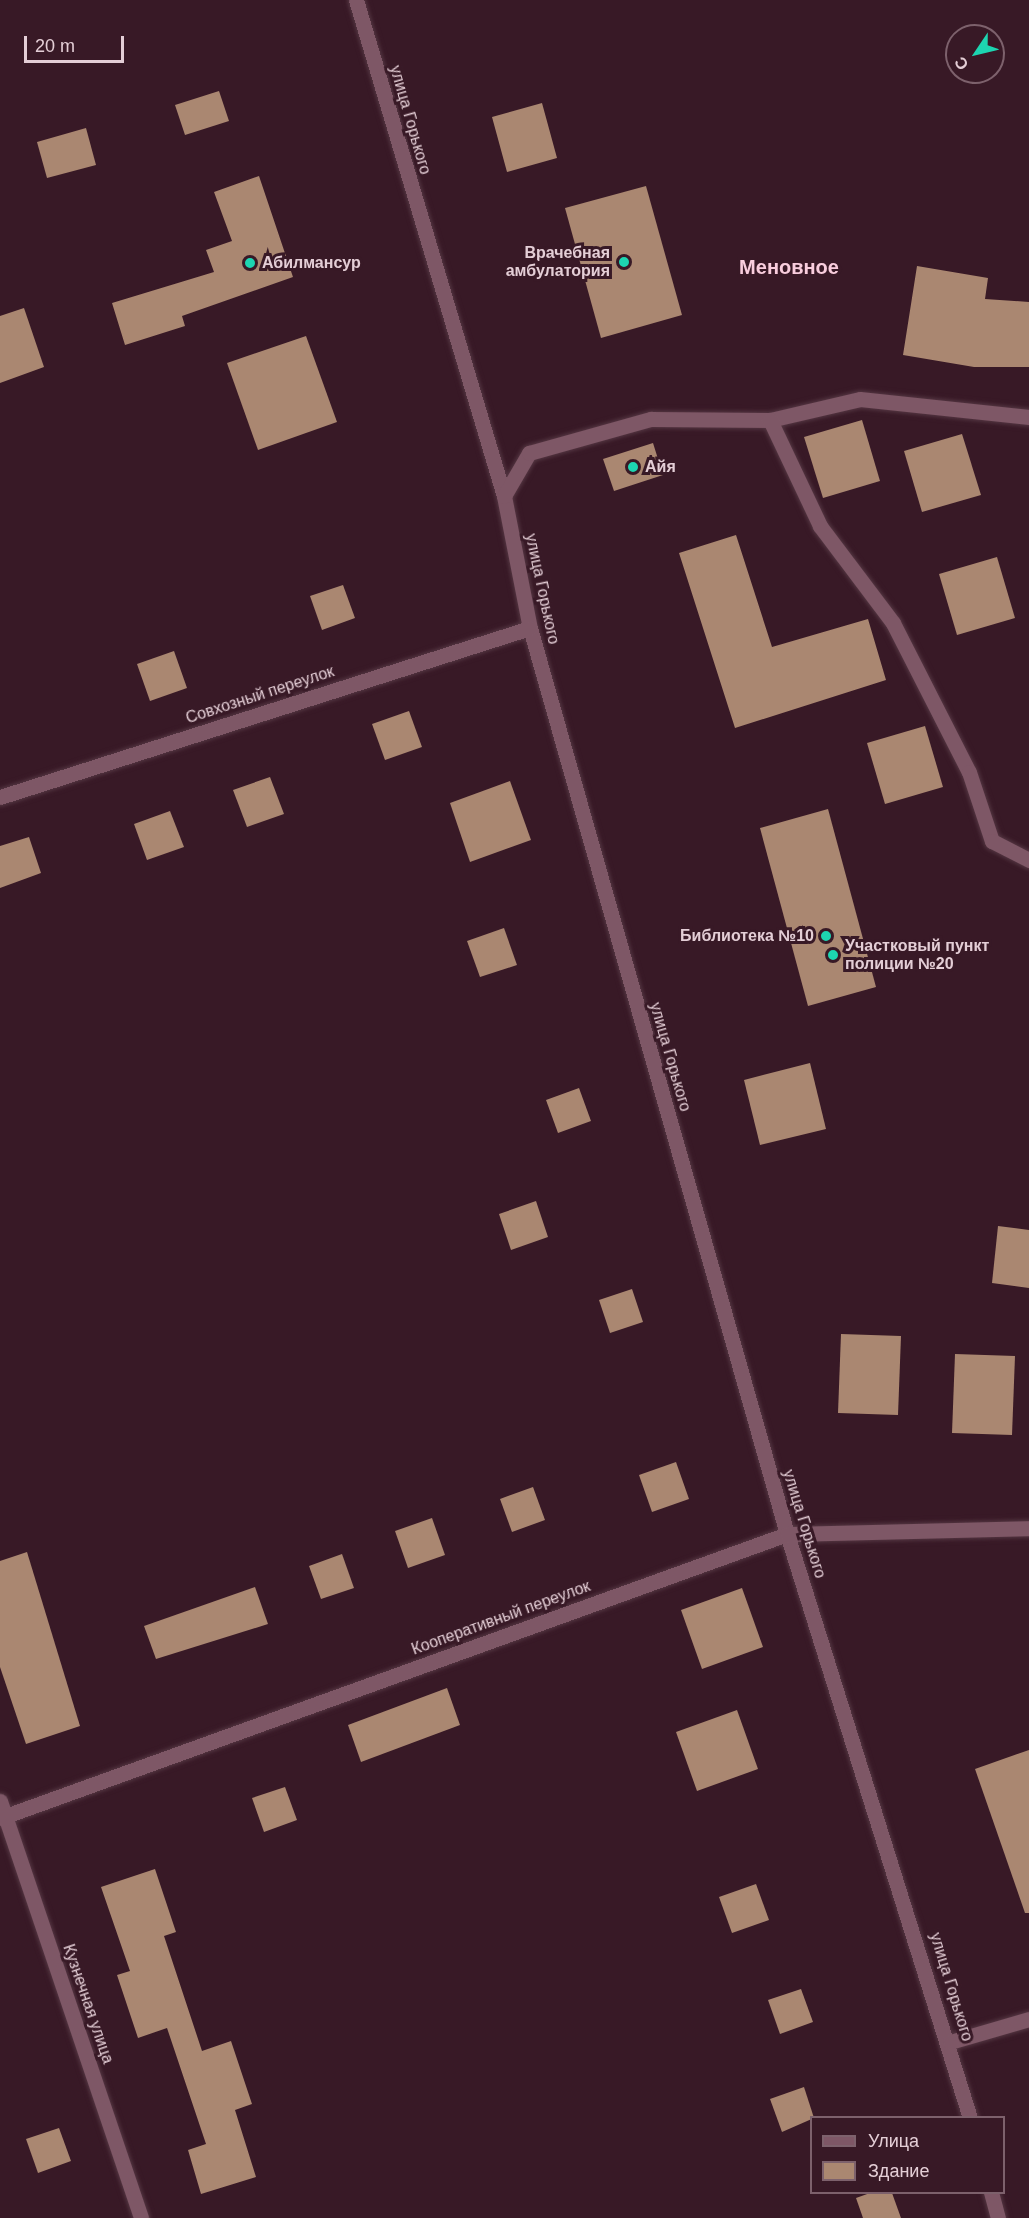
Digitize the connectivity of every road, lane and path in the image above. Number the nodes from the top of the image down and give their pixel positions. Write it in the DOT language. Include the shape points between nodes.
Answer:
graph roads {
  1 [pos="356,0"];
  2 [pos="1029,417"];
  3 [pos="770,420"];
  4 [pos="504,496"];
  5 [pos="530,628"];
  6 [pos="0,797"];
  7 [pos="1029,860"];
  8 [pos="1029,1528"];
  9 [pos="787,1534"];
  10 [pos="2,1811"];
  11 [pos="1029,2019"];
  12 [pos="950,2042"];
  13 [pos="969,2116"];
  14 [pos="991,2194"];
  15 [pos="141,2218"];
  16 [pos="998,2218"];
  1 -- 4 [label="lane, улица Горького"];
  2 -- 3 [label="lane" via="860,399"];
  3 -- 4 [label="lane" via="651,419 529,453"];
  3 -- 7 [label="lane" via="820,526 893,623 969,772 992,841"];
  4 -- 5 [label="lane, улица Горького"];
  5 -- 6 [label="lane, Совхозный переулок"];
  5 -- 9 [label="lane, улица Горького"];
  8 -- 9 [label="lane, Кооперативный переулок"];
  9 -- 10 [label="lane, Кооперативный переулок"];
  9 -- 12 [label="lane, улица Горького"];
  10 -- 15 [label="lane, Кузнечная улица"];
  11 -- 12 [label="lane"];
  12 -- 13 [label="lane, улица Горького"];
  14 -- 16 [label="lane"];
}
